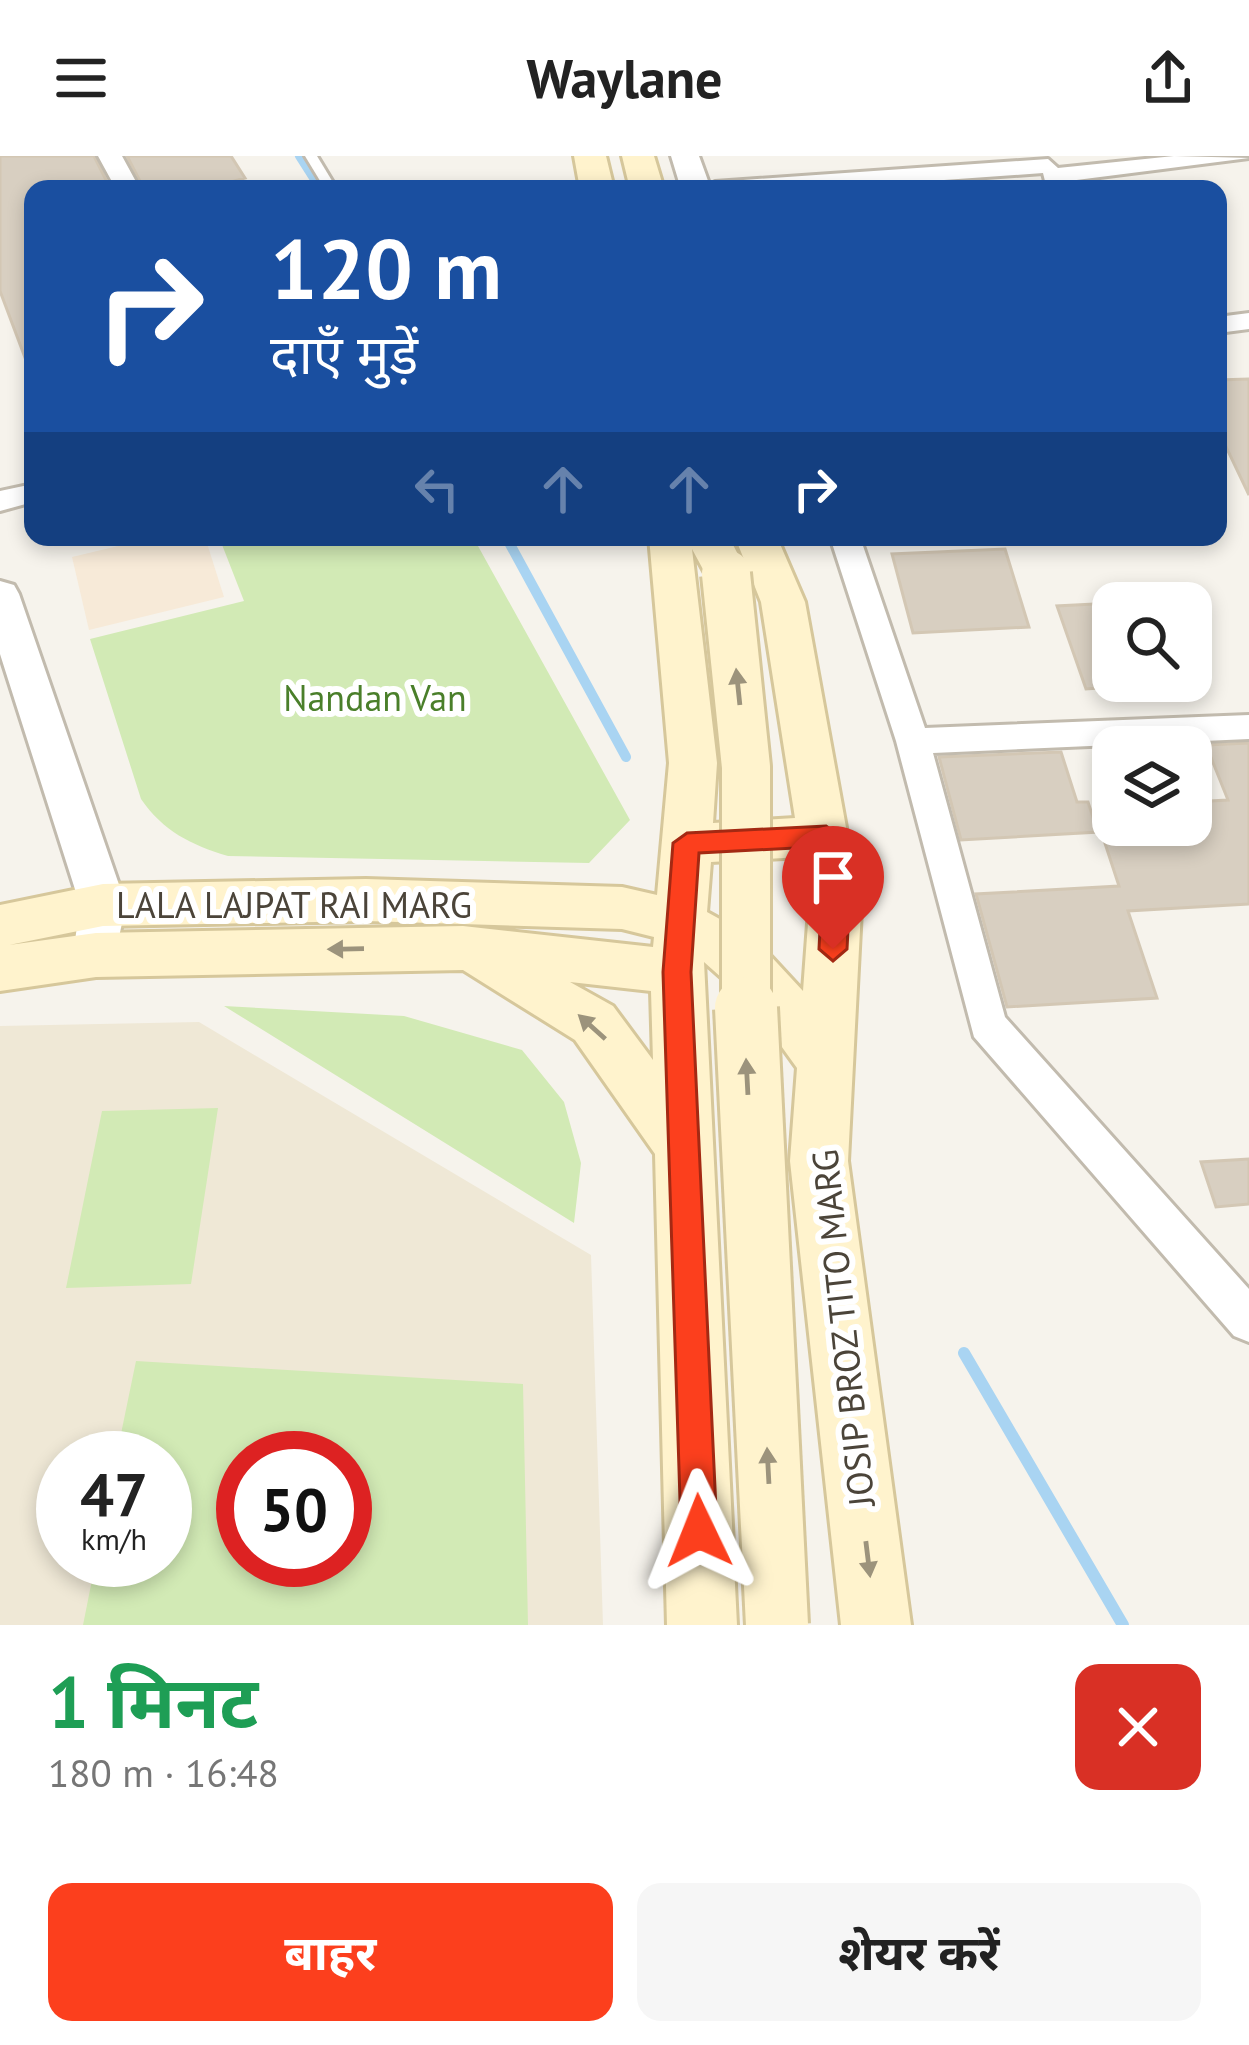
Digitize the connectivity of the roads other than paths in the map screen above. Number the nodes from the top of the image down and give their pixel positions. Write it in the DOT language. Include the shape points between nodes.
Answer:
graph roads {
  1 [pos="1229,156"];
  2 [pos="1239,156"];
  3 [pos="1051,172"];
  4 [pos="883,174"];
  5 [pos="816,180"];
  6 [pos="671,546"];
  7 [pos="848,546"];
  8 [pos="730,550"];
  9 [pos="0,594"];
  10 [pos="1249,727"];
  11 [pos="913,741"];
  12 [pos="826,836"];
  13 [pos="687,838"];
  14 [pos="590,905"];
  15 [pos="0,926"];
  16 [pos="99,930"];
  17 [pos="678,947"];
  18 [pos="463,948"];
  19 [pos="0,969"];
  20 [pos="828,1067"];
  21 [pos="688,1153"];
  22 [pos="1249,1321"];
  23 [pos="702,1625"];
  24 [pos="777,1625"];
  25 [pos="875,1625"];
  1 -- 2 [label="street"];
  1 -- 3 [label="street"];
  3 -- 4 [label="street"];
  4 -- 5 [label="street"];
  6 -- 13 [label="main road" via="693,763"];
  7 -- 11 [label="street"];
  8 -- 12 [label="main road, JOSIP BROZ TITO MARG" via="783,602"];
  24 -- 8 [label="main road, JOSIP BROZ TITO MARG, one-way, bridge" via="746,1059 746,766"];
  9 -- 16 [label="street"];
  10 -- 11 [label="street"];
  11 -- 22 [label="street" via="988,1025"];
  12 -- 13 [label="main road"];
  12 -- 20 [label="main road, JOSIP BROZ TITO MARG" via="835,910"];
  13 -- 14 [label="main road" via="660,873"];
  13 -- 17 [label="main road"];
  14 -- 16 [label="main road, LALA LAJPAT RAI MARG" via="366,900"];
  14 -- 17 [label="main road"];
  15 -- 16 [label="main road, LALA LAJPAT RAI MARG"];
  18 -- 16 [label="main road, LALA LAJPAT RAI MARG, one-way"];
  16 -- 19 [label="main road, LALA LAJPAT RAI MARG"];
  17 -- 18 [label="main road, LALA LAJPAT RAI MARG"];
  17 -- 20 [label="main road" via="754,970"];
  17 -- 21 [label="main road"];
  21 -- 18 [label="main road, one-way" via="594,1023"];
  20 -- 25 [label="main road, JOSIP BROZ TITO MARG, one-way" via="819,1161"];
  21 -- 23 [label="main road"];
}
